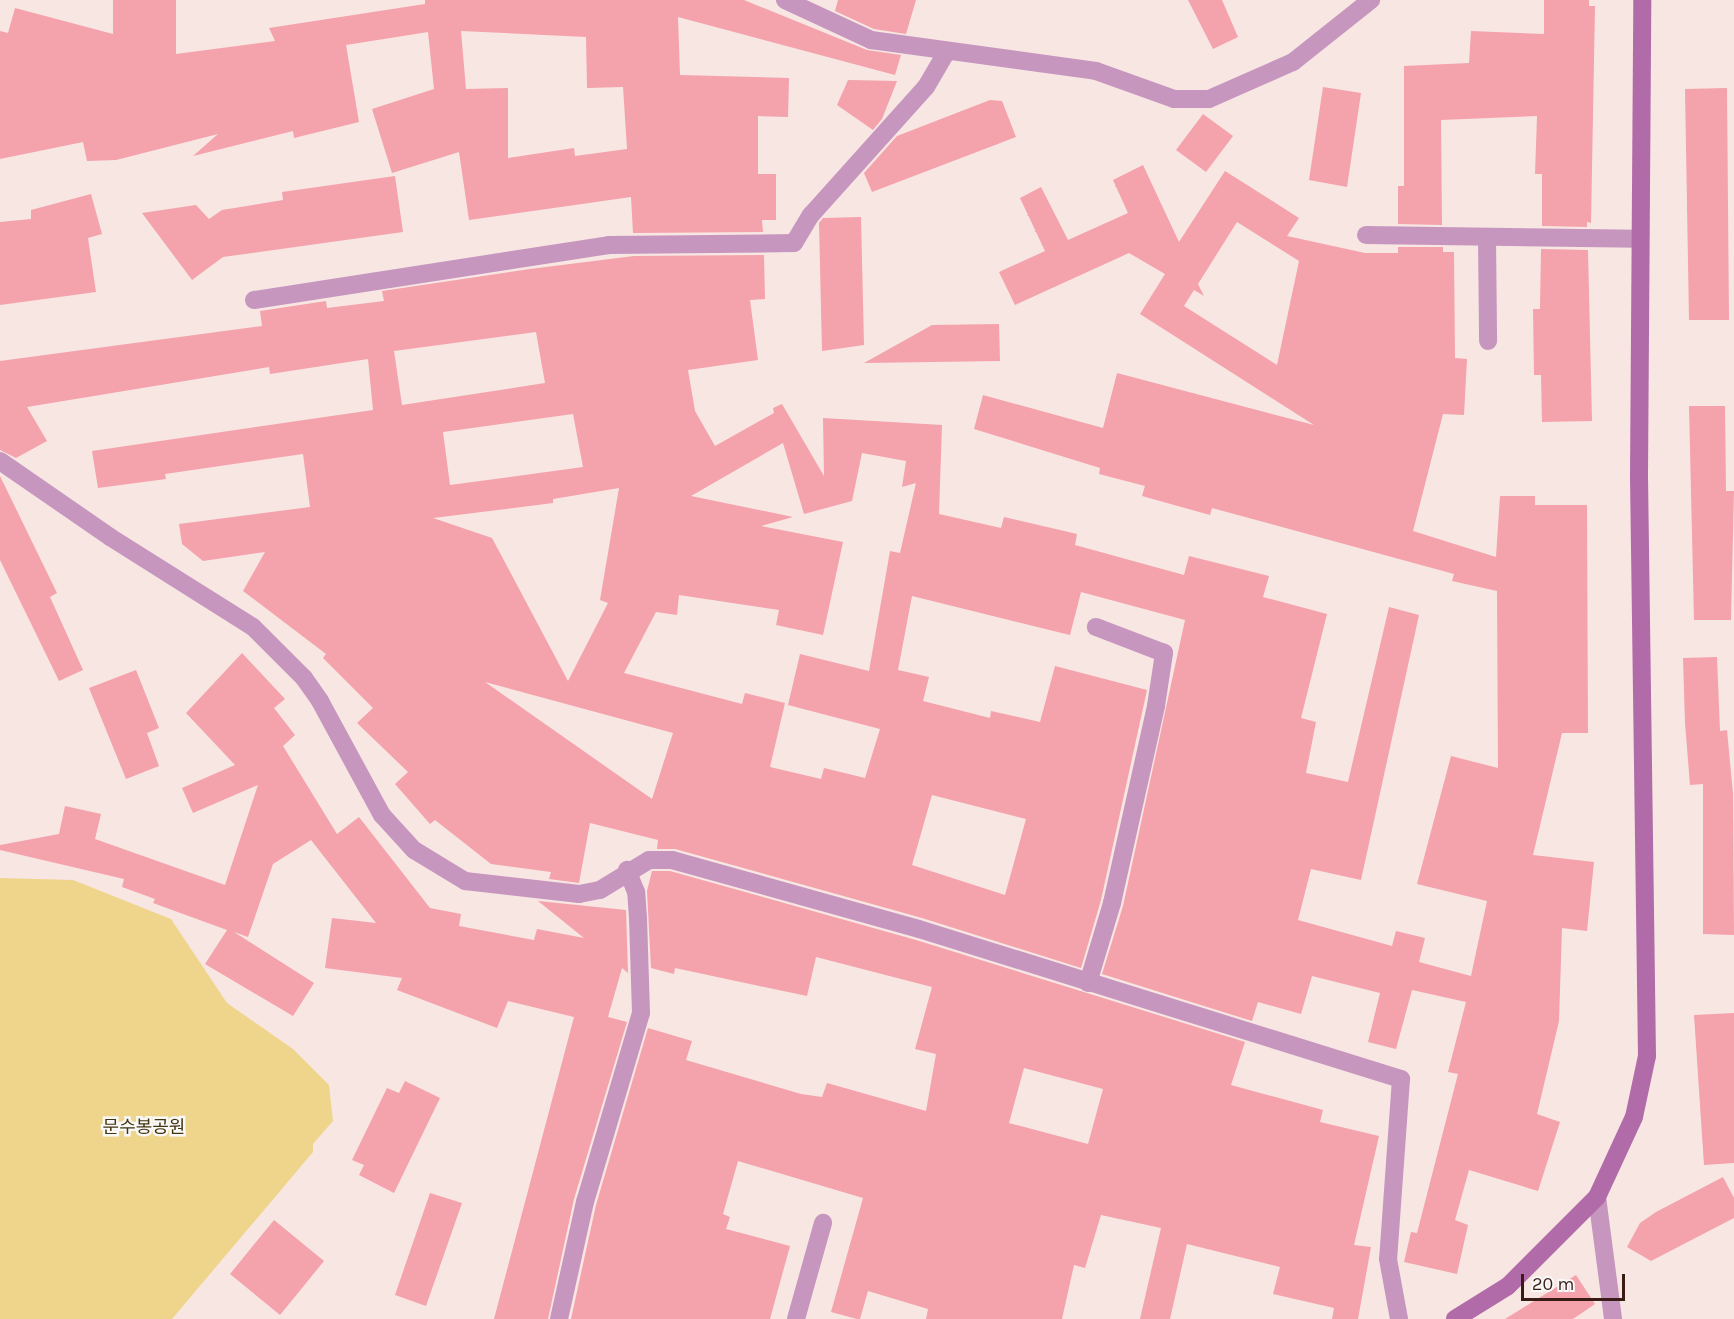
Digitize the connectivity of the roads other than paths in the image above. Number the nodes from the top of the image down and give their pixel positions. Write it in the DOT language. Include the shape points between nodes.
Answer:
graph roads {
  1 [pos="785,0"];
  2 [pos="1371,0"];
  3 [pos="1642,0"];
  4 [pos="947,51"];
  5 [pos="1366,235"];
  6 [pos="1487,237"];
  7 [pos="1638,239"];
  8 [pos="254,300"];
  9 [pos="1488,341"];
  10 [pos="0,460"];
  11 [pos="1096,627"];
  12 [pos="627,870"];
  13 [pos="1088,983"];
  14 [pos="1597,1197"];
  15 [pos="823,1223"];
  16 [pos="559,1319"];
  17 [pos="796,1319"];
  18 [pos="1400,1319"];
  19 [pos="1455,1319"];
  20 [pos="1613,1319"];
  1 -- 4 [label="street" via="871,40"];
  2 -- 4 [label="street" via="1293,62 1209,99 1174,99 1096,71"];
  3 -- 7 [label="street"];
  4 -- 8 [label="street" via="926,87 811,214 794,243 609,245"];
  5 -- 6 [label="street"];
  6 -- 7 [label="street"];
  6 -- 9 [label="street"];
  7 -- 14 [label="street" via="1647,1056 1634,1117"];
  10 -- 12 [label="street" via="110,537 253,627 304,678 320,701 382,815 414,850 437,867 465,881 489,886 579,894 600,890"];
  11 -- 13 [label="street" via="1164,653 1112,903"];
  12 -- 13 [label="street" via="649,860 672,860 919,929"];
  12 -- 16 [label="street" via="636,892 641,1013 585,1202"];
  13 -- 18 [label="street" via="1401,1079 1389,1259"];
  14 -- 19 [label="street" via="1508,1286"];
  14 -- 20 [label="street"];
  15 -- 17 [label="street"];
}
